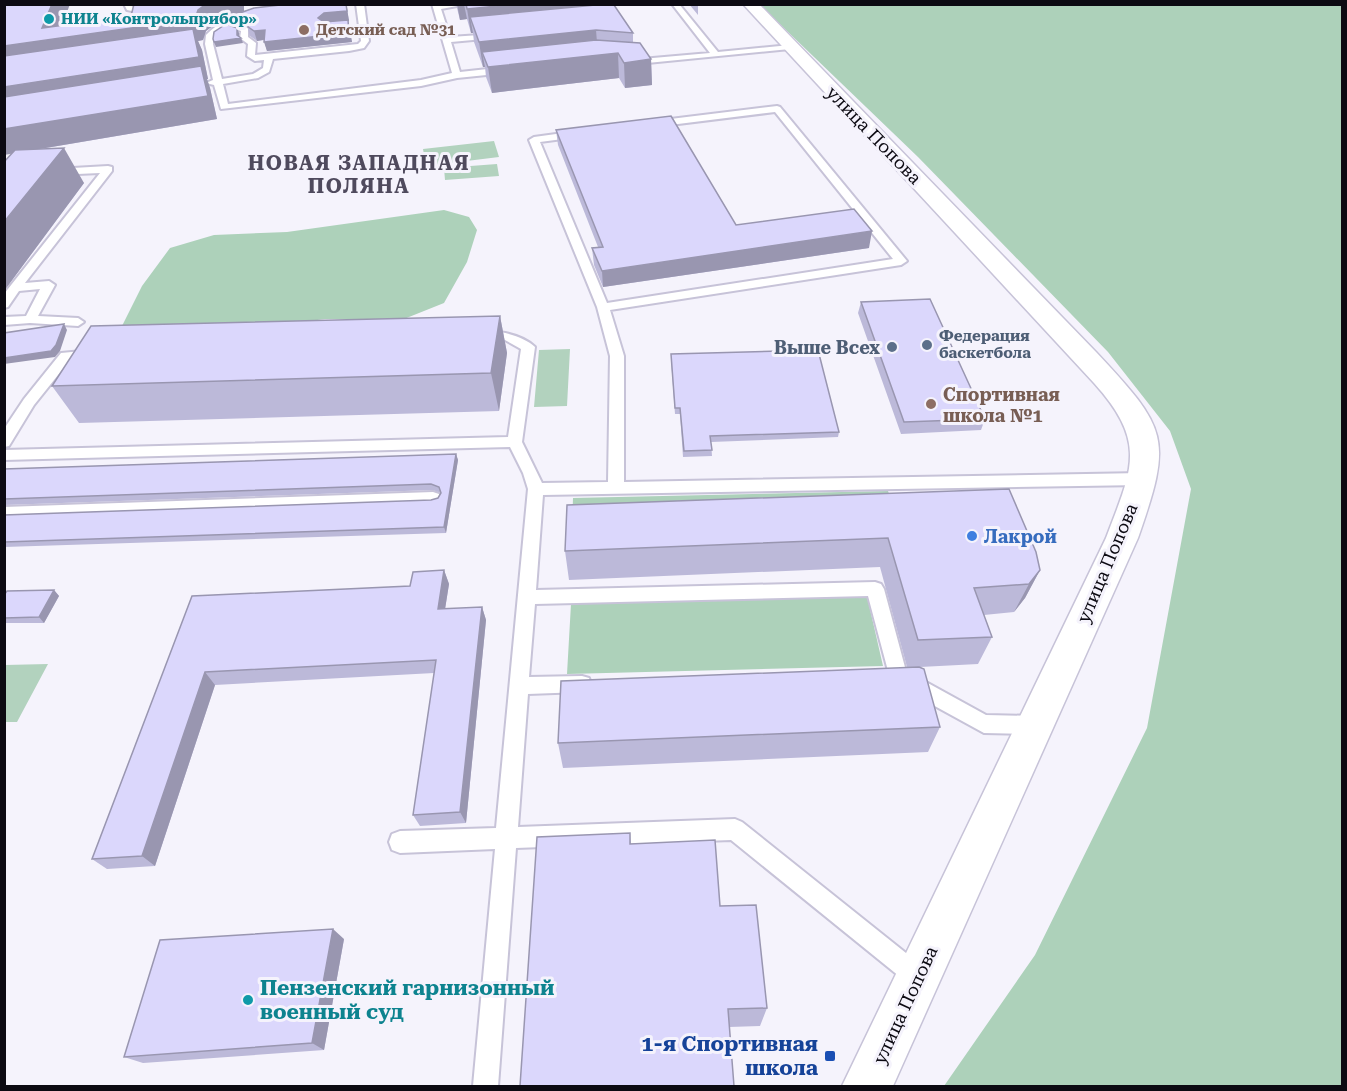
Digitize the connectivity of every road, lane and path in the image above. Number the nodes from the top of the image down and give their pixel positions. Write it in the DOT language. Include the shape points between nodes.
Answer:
graph roads {
  1 [pos="128,4"];
  2 [pos="201,4"];
  3 [pos="303,4"];
  4 [pos="360,4"];
  5 [pos="465,4"];
  6 [pos="675,4"];
  7 [pos="750,4"];
  8 [pos="269,6"];
  9 [pos="436,6"];
  10 [pos="228,24"];
  11 [pos="508,34"];
  12 [pos="447,40"];
  13 [pos="790,47"];
  14 [pos="716,55"];
  15 [pos="269,57"];
  16 [pos="617,61"];
  17 [pos="518,69"];
  18 [pos="458,75"];
  19 [pos="218,82"];
  20 [pos="202,84"];
  21 [pos="638,126"];
  22 [pos="592,132"];
  23 [pos="52,172"];
  24 [pos="15,288"];
  25 [pos="4,304"];
  26 [pos="603,307"];
  27 [pos="30,319"];
  28 [pos="4,321"];
  29 [pos="78,322"];
  30 [pos="472,338"];
  31 [pos="109,354"];
  32 [pos="4,442"];
  33 [pos="515,442"];
  34 [pos="4,455"];
  35 [pos="1142,479"];
  36 [pos="616,487"];
  37 [pos="536,489"];
  38 [pos="433,498"];
  39 [pos="4,513"];
  40 [pos="527,597"];
  41 [pos="874,676"];
  42 [pos="898,676"];
  43 [pos="603,684"];
  44 [pos="520,686"];
  45 [pos="1036,725"];
  46 [pos="507,838"];
  47 [pos="400,842"];
  48 [pos="918,977"];
  49 [pos="485,1086"];
  50 [pos="867,1086"];
  1 -- 2 [label="lane" via="142,10"];
  3 -- 8 [label="lane"];
  4 -- 15 [label="lane" via="358,24 365,41 361,46"];
  5 -- 9 [label="lane"];
  6 -- 14 [label="lane"];
  7 -- 13 [label="street, улица Попова"];
  8 -- 10 [label="lane"];
  9 -- 12 [label="lane"];
  10 -- 15 [label="lane" via="245,30 244,38 252,43 252,57"];
  10 -- 19 [label="lane" via="214,31 205,45"];
  11 -- 12 [label="lane"];
  12 -- 18 [label="lane"];
  13 -- 14 [label="lane"];
  13 -- 35 [label="street, улица Попова" via="1116,391 1141,427 1145,444"];
  14 -- 16 [label="lane" via="638,63"];
  15 -- 19 [label="lane" via="268,67 262,73"];
  17 -- 18 [label="lane"];
  18 -- 19 [label="lane" via="421,83 224,106"];
  19 -- 20 [label="lane"];
  21 -- 26 [label="lane" via="777,109 901,261"];
  22 -- 26 [label="lane" via="534,140"];
  23 -- 24 [label="lane" via="108,169"];
  24 -- 25 [label="lane"];
  24 -- 27 [label="lane" via="49,285"];
  26 -- 36 [label="lane" via="617,356"];
  27 -- 28 [label="lane"];
  27 -- 29 [label="lane"];
  30 -- 33 [label="lane" via="507,336 528,347"];
  31 -- 32 [label="lane" via="66,356 29,402"];
  33 -- 34 [label="lane"];
  33 -- 37 [label="lane"];
  35 -- 36 [label="lane"];
  35 -- 45 [label="street, улица Попова" via="1122,537"];
  36 -- 37 [label="lane"];
  37 -- 40 [label="lane"];
  38 -- 39 [label="lane"];
  40 -- 42 [label="lane" via="875,589"];
  40 -- 44 [label="lane"];
  41 -- 42 [label="lane"];
  42 -- 45 [label="lane" via="984,724"];
  43 -- 44 [label="lane"];
  44 -- 46 [label="lane"];
  45 -- 48 [label="street, улица Попова"];
  46 -- 47 [label="lane"];
  46 -- 48 [label="lane" via="735,829"];
  46 -- 49 [label="lane"];
  48 -- 50 [label="street, улица Попова"];
}
